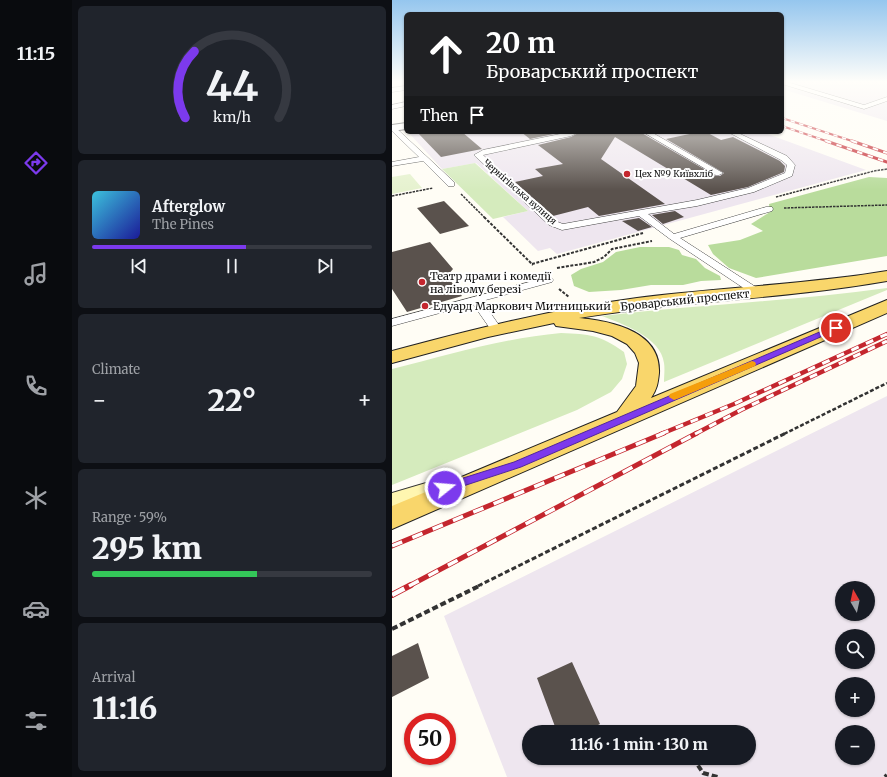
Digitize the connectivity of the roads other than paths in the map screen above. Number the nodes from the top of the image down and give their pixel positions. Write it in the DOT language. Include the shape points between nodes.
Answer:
graph roads {
  1 [pos="404,126"];
  2 [pos="393,128"];
  3 [pos="571,134"];
  4 [pos="651,134"];
  5 [pos="734,134"];
  6 [pos="425,158"];
  7 [pos="392,164"];
  8 [pos="719,173"];
  9 [pos="451,184"];
  10 [pos="769,209"];
  11 [pos="641,213"];
  12 [pos="673,237"];
  13 [pos="887,276"];
  14 [pos="548,280"];
  15 [pos="758,293"];
  16 [pos="476,300"];
  17 [pos="887,306"];
  18 [pos="527,321"];
  19 [pos="392,323"];
  20 [pos="495,328"];
  21 [pos="392,357"];
  22 [pos="626,417"];
  23 [pos="517,464"];
  24 [pos="392,503"];
  25 [pos="392,518"];
  1 -- 2 [label="street"];
  2 -- 6 [label="lane"];
  3 -- 11 [label="lane, Чернігівська вулиця" via="478,155 556,225 570,226"];
  4 -- 8 [label="lane"];
  5 -- 11 [label="lane" via="784,158 791,164 789,174 751,190"];
  6 -- 7 [label="lane"];
  6 -- 9 [label="lane"];
  10 -- 12 [label="lane"];
  11 -- 12 [label="lane"];
  12 -- 15 [label="lane"];
  13 -- 15 [label="main road, Броварський проспект" via="852,283"];
  14 -- 16 [label="lane"];
  15 -- 18 [label="main road, Броварський проспект" via="640,303"];
  16 -- 19 [label="lane"];
  16 -- 20 [label="lane"];
  17 -- 22 [label="main road"];
  18 -- 20 [label="main road, Броварський проспект"];
  18 -- 22 [label="main road" via="595,325 619,332 634,340 645,351 649,363 647,387"];
  20 -- 21 [label="main road, Броварський проспект"];
  22 -- 23 [label="main road"];
  23 -- 24 [label="main road"];
  23 -- 25 [label="main road"];
}
